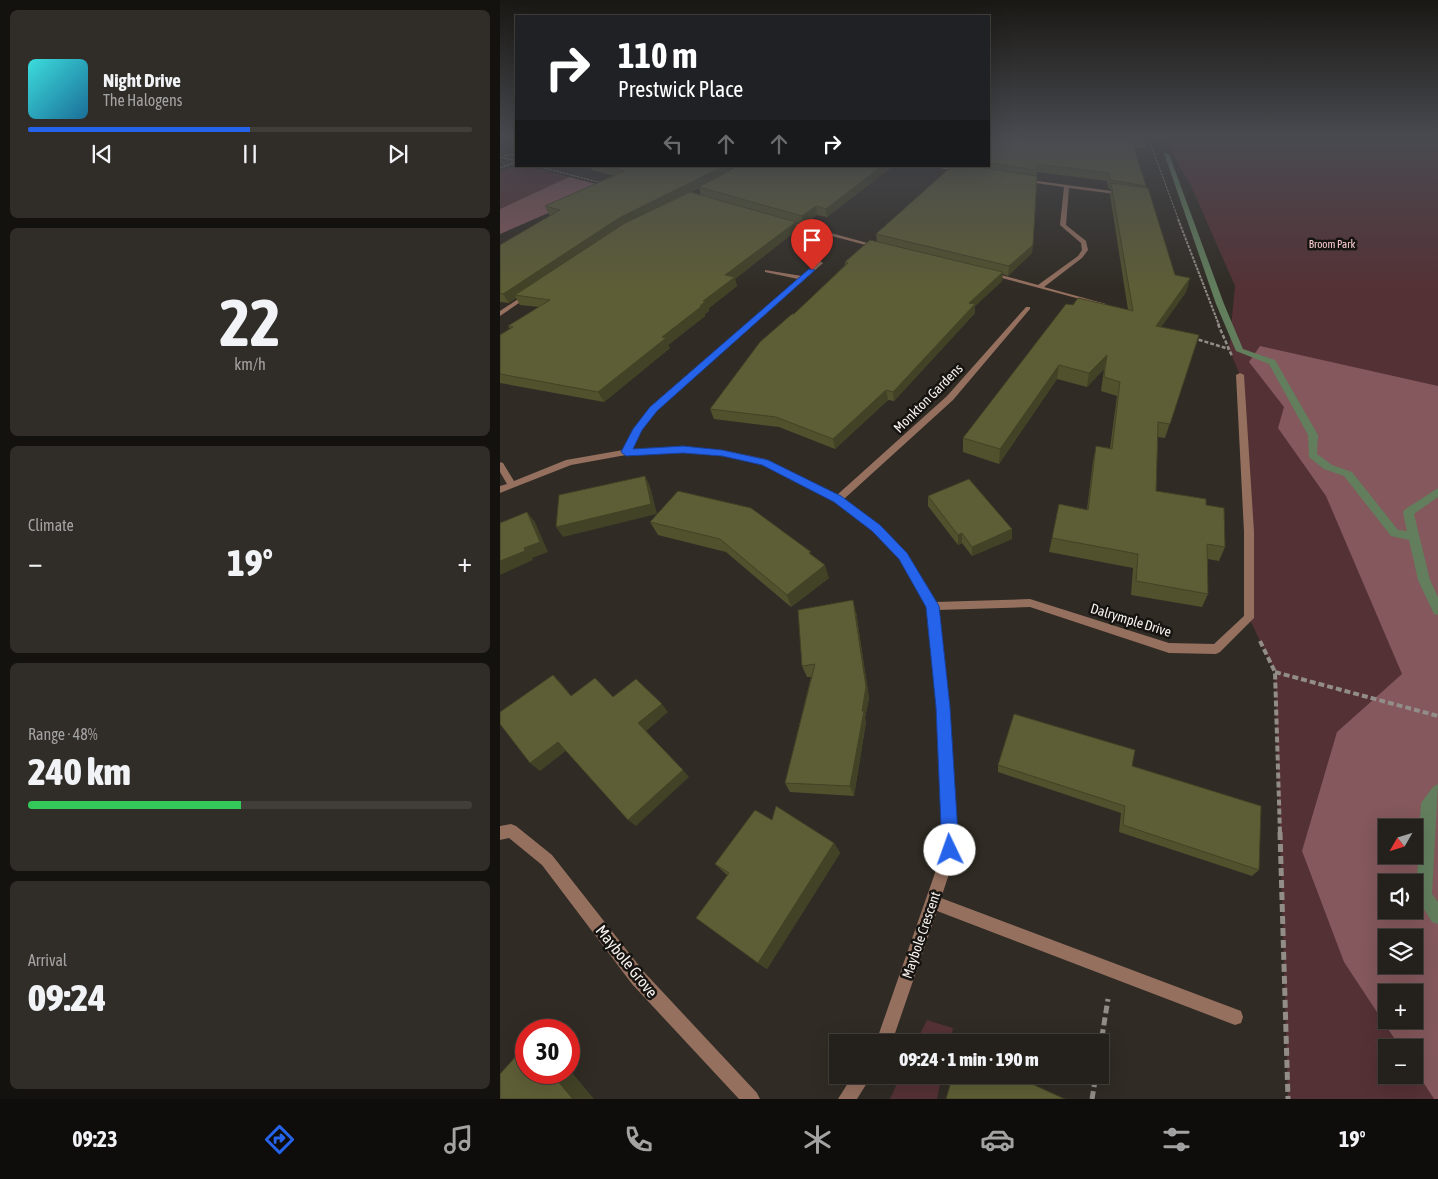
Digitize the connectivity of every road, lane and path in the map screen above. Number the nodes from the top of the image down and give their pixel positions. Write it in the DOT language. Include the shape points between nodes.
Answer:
graph roads {
  1 [pos="1068,188"];
  2 [pos="1086,188"];
  3 [pos="1167,188"];
  4 [pos="1132,194"];
  5 [pos="779,220"];
  6 [pos="883,248"];
  7 [pos="820,262"];
  8 [pos="767,272"];
  9 [pos="985,273"];
  10 [pos="803,278"];
  11 [pos="539,287"];
  12 [pos="1040,287"];
  13 [pos="1106,306"];
  14 [pos="1028,308"];
  15 [pos="500,314"];
  16 [pos="1184,336"];
  17 [pos="1229,349"];
  18 [pos="1240,375"];
  19 [pos="626,452"];
  20 [pos="500,465"];
  21 [pos="512,486"];
  22 [pos="500,490"];
  23 [pos="838,499"];
  24 [pos="932,606"];
  25 [pos="1249,618"];
  26 [pos="1275,672"];
  27 [pos="1438,716"];
  28 [pos="500,833"];
  29 [pos="933,902"];
  30 [pos="1113,971"];
  31 [pos="1236,1017"];
  32 [pos="887,1034"];
  33 [pos="1102,1034"];
  34 [pos="857,1084"];
  35 [pos="1094,1084"];
  36 [pos="751,1099"];
  37 [pos="848,1099"];
  38 [pos="1092,1099"];
  39 [pos="1288,1099"];
  1 -- 12 [label="street" via="1063,225 1084,242 1085,250"];
  2 -- 4 [label="street"];
  3 -- 17 [label="path"];
  5 -- 6 [label="street"];
  7 -- 10 [label="street"];
  8 -- 10 [label="street"];
  9 -- 12 [label="street"];
  10 -- 19 [label="street" via="654,409"];
  11 -- 15 [label="street"];
  12 -- 13 [label="street"];
  14 -- 23 [label="street, Monkton Gardens" via="950,398"];
  16 -- 17 [label="path"];
  17 -- 18 [label="path"];
  18 -- 25 [label="street" via="1249,532"];
  19 -- 21 [label="street, Maybole Crescent" via="569,462"];
  19 -- 23 [label="street, Maybole Crescent" via="683,450 722,453 765,462"];
  20 -- 21 [label="street"];
  21 -- 22 [label="street, Maybole Crescent"];
  23 -- 24 [label="street, Maybole Crescent" via="876,528 903,556"];
  24 -- 25 [label="street, Dalrymple Drive" via="1030,603 1169,648 1216,648"];
  24 -- 29 [label="street, Maybole Crescent" via="943,707 950,850"];
  25 -- 26 [label="path"];
  26 -- 27 [label="path"];
  26 -- 39 [label="path"];
  28 -- 36 [label="street, Maybole Grove" via="511,831 547,860 638,978"];
  29 -- 30 [label="street"];
  29 -- 32 [label="street, Maybole Crescent"];
  30 -- 31 [label="street"];
  30 -- 33 [label="path"];
  34 -- 37 [label="street"];
  35 -- 38 [label="path"];
}
